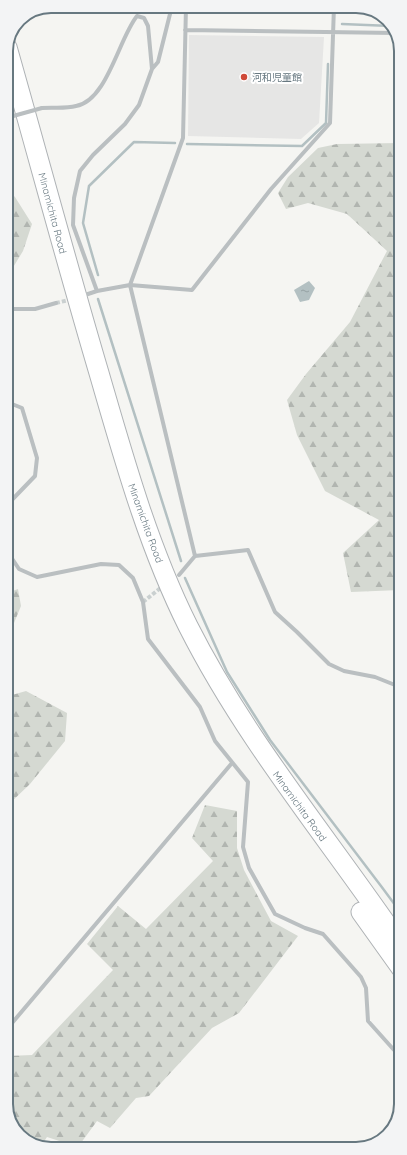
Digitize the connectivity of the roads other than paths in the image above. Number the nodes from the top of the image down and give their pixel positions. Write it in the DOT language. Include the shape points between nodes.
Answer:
graph roads {
  1 [pos="170,13"];
  2 [pos="186,13"];
  3 [pos="334,13"];
  4 [pos="185,30"];
  5 [pos="333,32"];
  6 [pos="389,33"];
  7 [pos="13,69"];
  8 [pos="152,69"];
  9 [pos="13,116"];
  10 [pos="13,117"];
  11 [pos="130,285"];
  12 [pos="97,291"];
  13 [pos="85,295"];
  14 [pos="56,303"];
  15 [pos="13,309"];
  16 [pos="13,404"];
  17 [pos="13,498"];
  18 [pos="195,556"];
  19 [pos="13,560"];
  20 [pos="179,575"];
  21 [pos="394,685"];
  22 [pos="232,763"];
  23 [pos="394,935"];
  24 [pos="394,958"];
  25 [pos="13,1023"];
  26 [pos="394,1050"];
  1 -- 8 [label="street" via="158,62"];
  2 -- 4 [label="street"];
  3 -- 5 [label="street"];
  4 -- 5 [label="street"];
  4 -- 11 [label="street" via="183,138"];
  5 -- 6 [label="street"];
  5 -- 11 [label="street" via="330,123 271,189 192,290"];
  7 -- 23 [label="highway, Minamichita Road" via="131,485 169,586 214,674 256,742"];
  8 -- 9 [label="street, bridge" via="148,26 144,18 137,16 131,23 113,65 95,96 77,106 42,108"];
  8 -- 12 [label="street" via="139,105 125,124 80,171 74,198 73,225"];
  10 -- 24 [label="highway, Minamichita Road" via="83,366 116,472 176,631 202,680 265,779"];
  11 -- 12 [label="street"];
  11 -- 18 [label="street"];
  12 -- 13 [label="street"];
  14 -- 15 [label="street" via="35,309"];
  16 -- 17 [label="street" via="22,408 37,458 35,476"];
  18 -- 20 [label="street"];
  18 -- 21 [label="street" via="248,550 275,612 329,664 344,671 375,677"];
  19 -- 22 [label="street" via="19,569 37,577 101,564 119,565 133,578 143,602 148,639 200,708 216,741"];
  22 -- 25 [label="street"];
  22 -- 26 [label="street" via="248,782 243,847 249,868 275,914 323,934 361,977 366,988 368,1022"];
}
